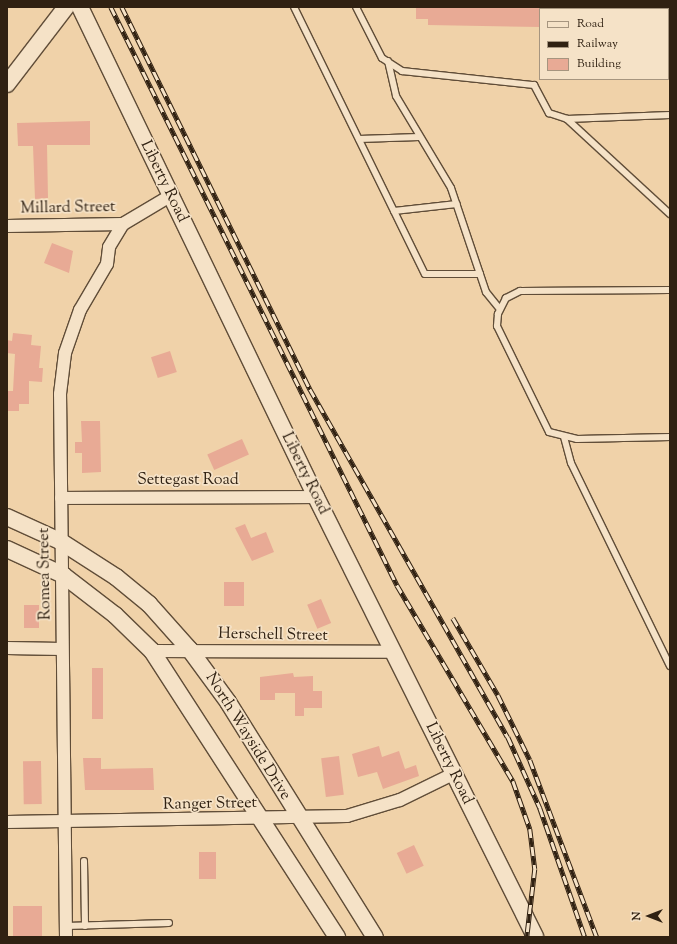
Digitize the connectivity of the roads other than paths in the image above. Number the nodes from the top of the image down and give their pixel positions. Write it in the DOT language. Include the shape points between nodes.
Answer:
graph roads {
  1 [pos="66,7"];
  2 [pos="80,7"];
  3 [pos="294,7"];
  4 [pos="356,7"];
  5 [pos="388,61"];
  6 [pos="7,84"];
  7 [pos="670,115"];
  8 [pos="567,119"];
  9 [pos="419,138"];
  10 [pos="359,139"];
  11 [pos="170,196"];
  12 [pos="457,204"];
  13 [pos="394,210"];
  14 [pos="670,214"];
  15 [pos="123,224"];
  16 [pos="7,226"];
  17 [pos="480,274"];
  18 [pos="670,290"];
  19 [pos="500,309"];
  20 [pos="564,437"];
  21 [pos="670,437"];
  22 [pos="316,497"];
  23 [pos="61,498"];
  24 [pos="7,517"];
  25 [pos="60,541"];
  26 [pos="7,549"];
  27 [pos="63,575"];
  28 [pos="7,648"];
  29 [pos="62,649"];
  30 [pos="190,650"];
  31 [pos="152,651"];
  32 [pos="394,652"];
  33 [pos="670,666"];
  34 [pos="453,774"];
  35 [pos="299,819"];
  36 [pos="260,820"];
  37 [pos="64,821"];
  38 [pos="7,822"];
  39 [pos="84,861"];
  40 [pos="169,923"];
  41 [pos="85,926"];
  42 [pos="66,932"];
  43 [pos="337,937"];
  44 [pos="375,937"];
  45 [pos="535,937"];
  1 -- 6 [label="main road"];
  2 -- 11 [label="main road, Liberty Road"];
  3 -- 10 [label="lane"];
  4 -- 5 [label="lane"];
  5 -- 8 [label="lane" via="402,72 422,76 534,85 549,113"];
  5 -- 9 [label="lane" via="396,96"];
  7 -- 8 [label="lane"];
  8 -- 14 [label="lane"];
  9 -- 10 [label="lane"];
  9 -- 12 [label="lane" via="451,188"];
  10 -- 13 [label="lane"];
  11 -- 15 [label="street, Millard Street"];
  11 -- 22 [label="main road, Liberty Road"];
  12 -- 13 [label="lane"];
  12 -- 17 [label="lane"];
  13 -- 17 [label="lane" via="425,274"];
  15 -- 16 [label="street, Millard Street"];
  15 -- 23 [label="street, Romea Street" via="109,247 107,264 80,310 65,353 60,394"];
  17 -- 19 [label="lane" via="486,292"];
  18 -- 19 [label="lane" via="520,291 506,298"];
  19 -- 20 [label="lane" via="497,326 549,432"];
  20 -- 21 [label="lane"];
  20 -- 33 [label="lane" via="572,463"];
  22 -- 23 [label="street, Settegast Road"];
  22 -- 32 [label="main road, Liberty Road"];
  23 -- 25 [label="street, Romea Street"];
  24 -- 25 [label="main road, North Wayside Drive"];
  25 -- 27 [label="street, Romea Street"];
  25 -- 30 [label="main road, North Wayside Drive" via="149,604"];
  26 -- 27 [label="main road, North Wayside Drive"];
  27 -- 29 [label="street, Romea Street"];
  27 -- 31 [label="main road, North Wayside Drive" via="115,615"];
  28 -- 29 [label="street"];
  29 -- 37 [label="street, Romea Street"];
  30 -- 31 [label="street, Herschell Street"];
  30 -- 32 [label="street, Herschell Street"];
  30 -- 35 [label="main road, North Wayside Drive" via="228,702"];
  31 -- 36 [label="main road, North Wayside Drive"];
  32 -- 34 [label="main road, Liberty Road"];
  34 -- 35 [label="street, Ranger Street" via="400,800 347,816"];
  34 -- 45 [label="main road, Liberty Road"];
  35 -- 36 [label="street, Ranger Street"];
  35 -- 44 [label="main road, North Wayside Drive"];
  36 -- 37 [label="street, Ranger Street"];
  36 -- 43 [label="main road, North Wayside Drive"];
  37 -- 38 [label="street, Ranger Street"];
  37 -- 42 [label="street, Romea Street"];
  39 -- 41 [label="lane"];
  40 -- 41 [label="lane"];
  41 -- 42 [label="lane"];
}
